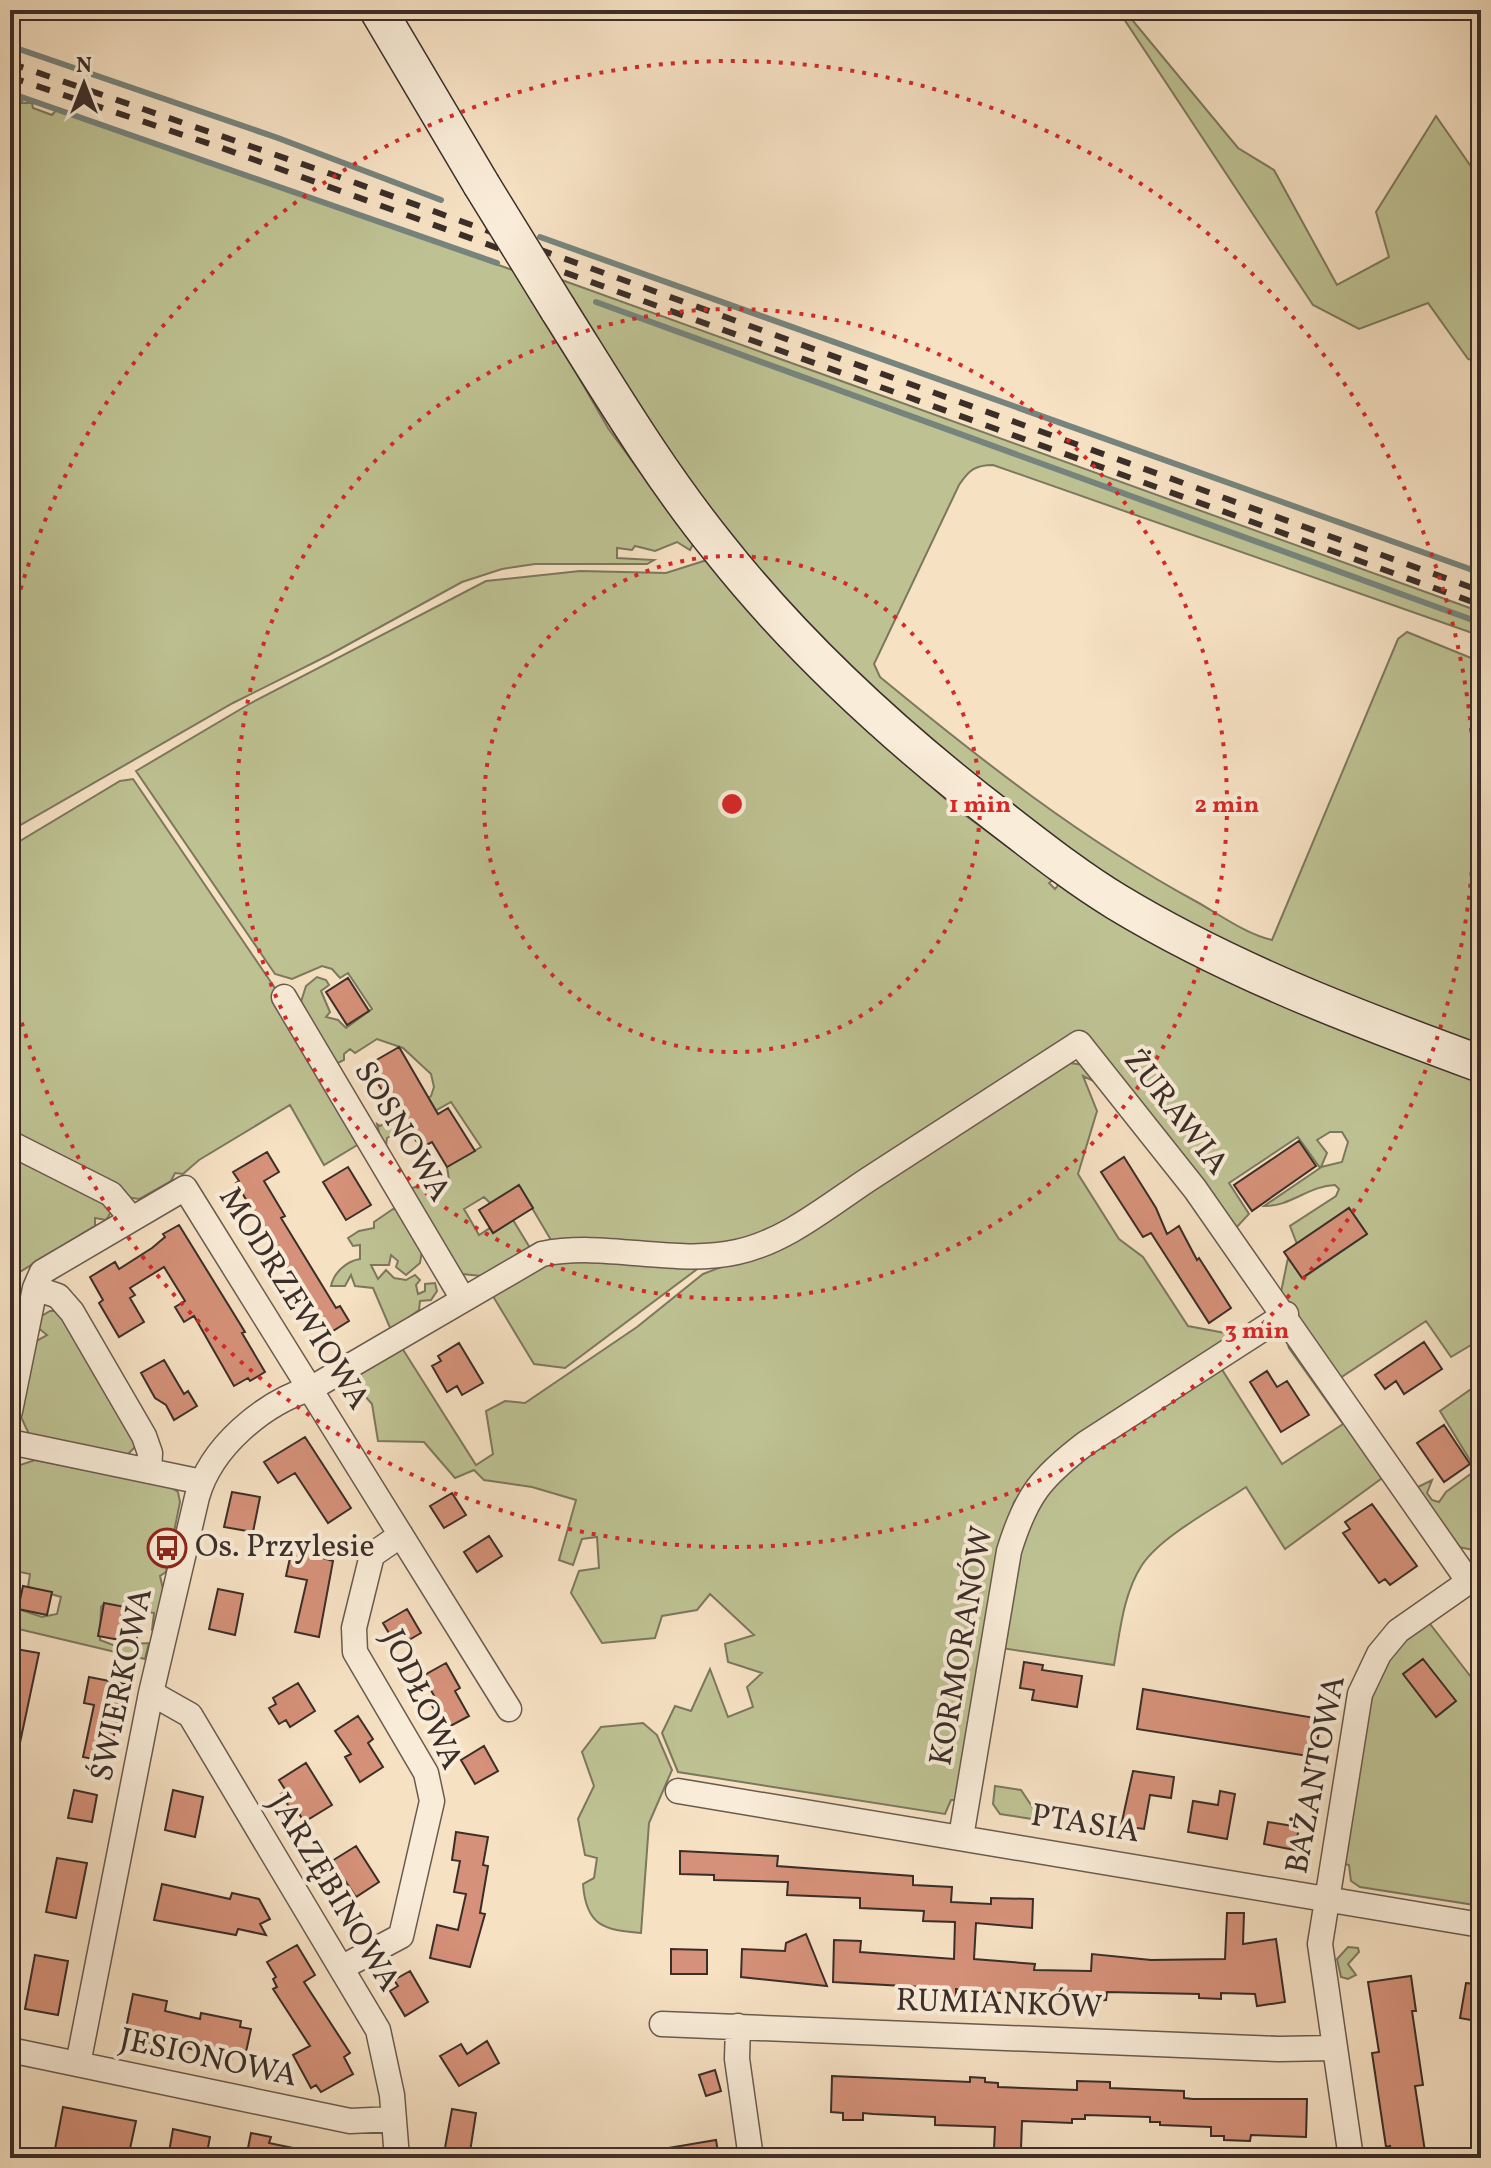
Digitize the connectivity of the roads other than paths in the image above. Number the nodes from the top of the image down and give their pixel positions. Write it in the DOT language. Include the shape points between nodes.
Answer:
graph roads {
  1 [pos="378,10"];
  2 [pos="284,997"];
  3 [pos="1481,1064"];
  4 [pos="10,1143"];
  5 [pos="132,1219"];
  6 [pos="702,1254"];
  7 [pos="35,1288"];
  8 [pos="463,1299"];
  9 [pos="1286,1314"];
  10 [pos="312,1388"];
  11 [pos="10,1411"];
  12 [pos="10,1442"];
  13 [pos="149,1471"];
  14 [pos="202,1482"];
  15 [pos="401,1535"];
  16 [pos="1475,1578"];
  17 [pos="151,1693"];
  18 [pos="509,1709"];
  19 [pos="678,1791"];
  20 [pos="961,1837"];
  21 [pos="1325,1898"];
  22 [pos="1481,1925"];
  23 [pos="341,1968"];
  24 [pos="662,2024"];
  25 [pos="738,2026"];
  26 [pos="1334,2048"];
  27 [pos="10,2050"];
  28 [pos="78,2064"];
  29 [pos="394,2119"];
  30 [pos="397,2158"];
  31 [pos="751,2158"];
  32 [pos="1351,2158"];
  1 -- 3 [label="main road, bridge" via="637,435 718,548 857,699 936,769 1116,901 1294,993"];
  2 -- 8 [label="street, SOSNOWA"];
  4 -- 5 [label="street" via="111,1194"];
  5 -- 7 [label="street, MODRZEWIOWA" via="49,1265"];
  5 -- 10 [label="street, MODRZEWIOWA" via="185,1188"];
  6 -- 8 [label="street, ŚWIERKOWA" via="542,1254"];
  6 -- 9 [label="street, ŻURAWIA" via="745,1250 789,1231 1079,1043"];
  7 -- 11 [label="street, MODRZEWIOWA"];
  7 -- 13 [label="street" via="58,1296 72,1312 144,1436"];
  8 -- 10 [label="street, ŚWIERKOWA"];
  9 -- 16 [label="street, ŻURAWIA"];
  9 -- 20 [label="street, KORMORANÓW" via="1086,1443 1057,1465 1023,1508 1009,1551"];
  10 -- 14 [label="street, ŚWIERKOWA" via="244,1428"];
  10 -- 15 [label="street, MODRZEWIOWA"];
  12 -- 13 [label="street"];
  13 -- 14 [label="street"];
  14 -- 17 [label="street, ŚWIERKOWA"];
  15 -- 18 [label="street, MODRZEWIOWA"];
  15 -- 23 [label="street, JODŁOWA" via="372,1555 354,1628 355,1652 426,1773 432,1801 401,1936"];
  16 -- 21 [label="street, BAŻANTOWA" via="1398,1631 1365,1680"];
  17 -- 23 [label="street, JARZĘBINOWA" via="190,1715"];
  17 -- 28 [label="street, ŚWIERKOWA"];
  19 -- 20 [label="street, PTASIA"];
  20 -- 21 [label="street, PTASIA"];
  21 -- 22 [label="street, PTASIA"];
  21 -- 26 [label="street, BAŻANTOWA" via="1320,1944"];
  23 -- 29 [label="street, JARZĘBINOWA" via="378,2030"];
  24 -- 25 [label="street, RUMIANKÓW"];
  25 -- 26 [label="street, RUMIANKÓW"];
  25 -- 31 [label="street" via="737,2059"];
  26 -- 32 [label="street, BAŻANTOWA"];
  27 -- 28 [label="street, JESIONOWA"];
  28 -- 29 [label="street, JESIONOWA" via="350,2121"];
  29 -- 30 [label="street, JARZĘBINOWA"];
}
